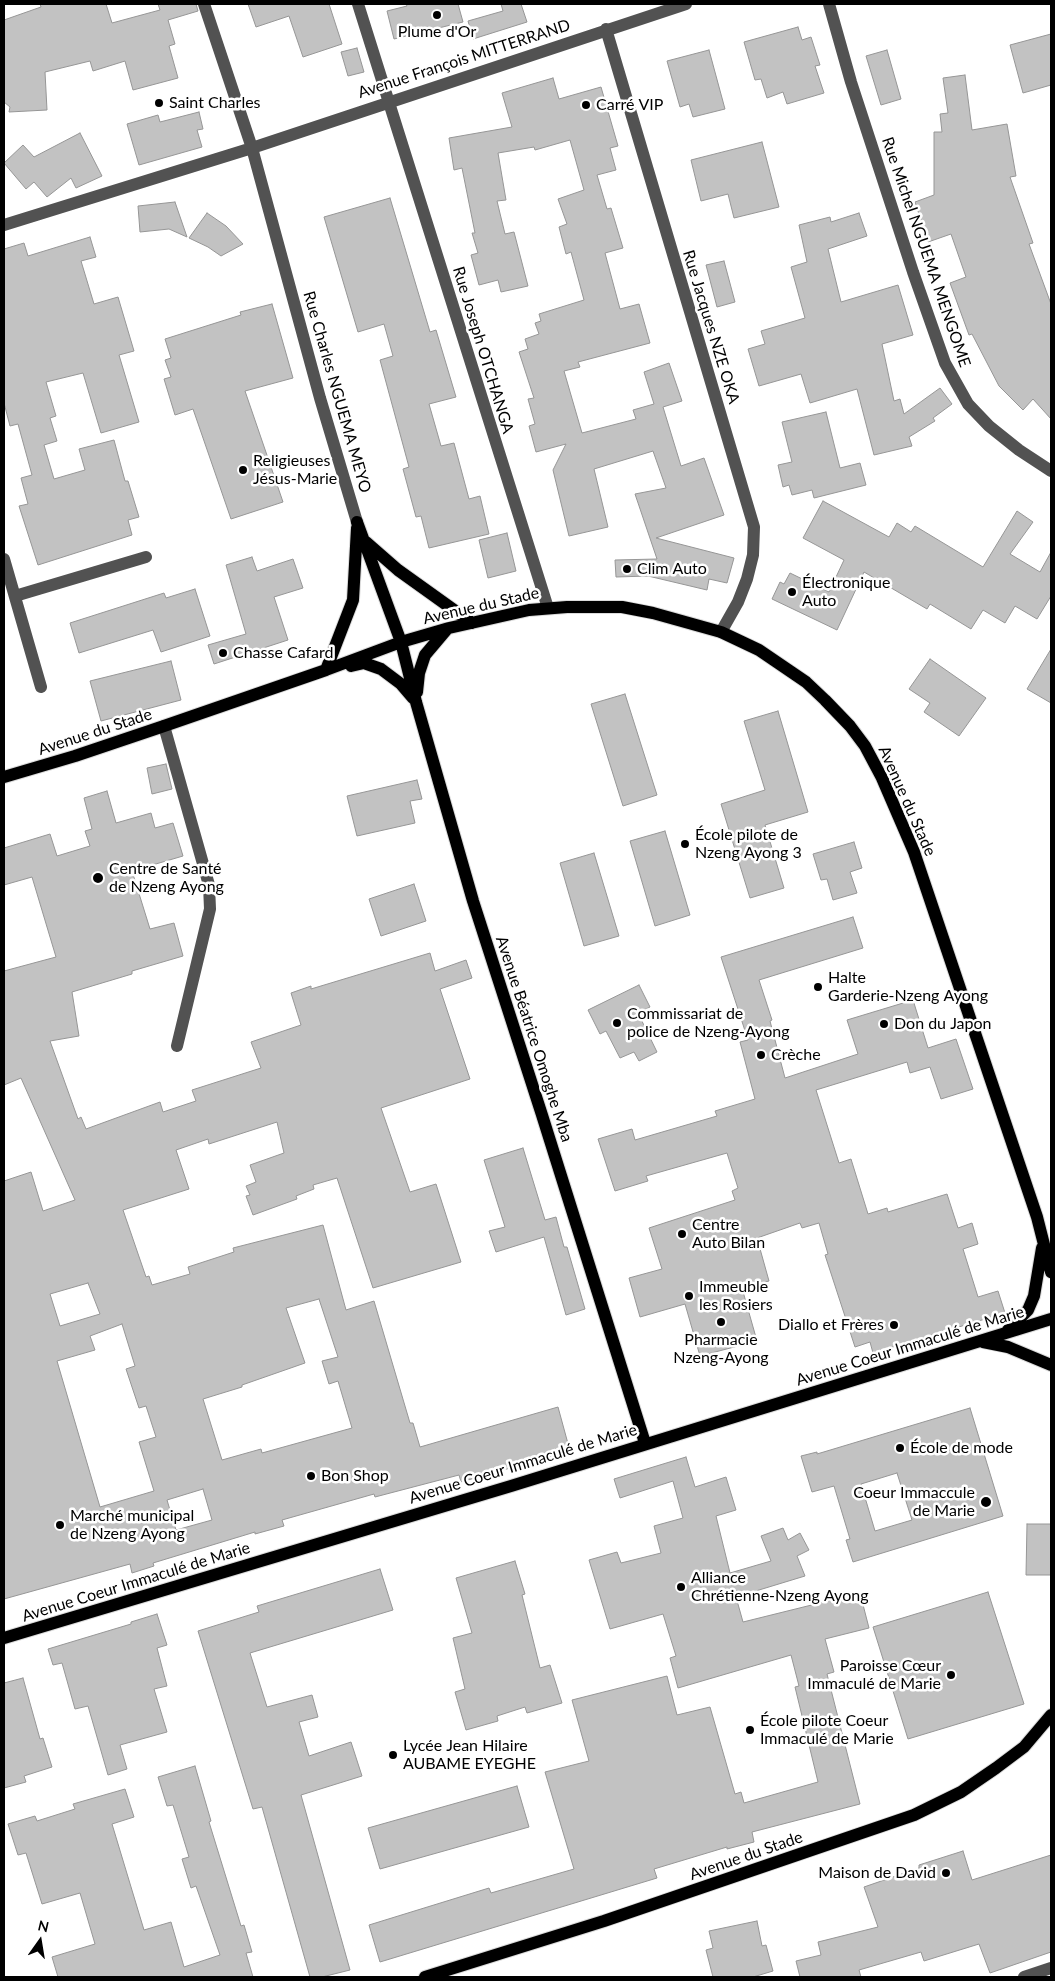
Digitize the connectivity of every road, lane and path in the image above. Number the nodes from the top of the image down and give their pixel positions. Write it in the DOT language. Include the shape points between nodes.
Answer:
graph roads {
  1 [pos="204,4"];
  2 [pos="358,4"];
  3 [pos="686,4"];
  4 [pos="829,4"];
  5 [pos="645,10"];
  6 [pos="606,29"];
  7 [pos="388,101"];
  8 [pos="252,148"];
  9 [pos="4,224"];
  10 [pos="1051,472"];
  11 [pos="357,522"];
  12 [pos="146,557"];
  13 [pos="4,559"];
  14 [pos="15,596"];
  15 [pos="548,608"];
  16 [pos="472,623"];
  17 [pos="449,628"];
  18 [pos="721,632"];
  19 [pos="402,642"];
  20 [pos="326,670"];
  21 [pos="41,687"];
  22 [pos="416,702"];
  23 [pos="164,726"];
  24 [pos="4,777"];
  25 [pos="178,1046"];
  26 [pos="1037,1217"];
  27 [pos="1051,1227"];
  28 [pos="1042,1240"];
  29 [pos="1051,1272"];
  30 [pos="1051,1319"];
  31 [pos="1004,1333"];
  32 [pos="975,1342"];
  33 [pos="1051,1364"];
  34 [pos="645,1443"];
  35 [pos="4,1638"];
  36 [pos="1051,1716"];
  37 [pos="1051,1968"];
  38 [pos="425,1977"];
  39 [pos="1024,1977"];
  1 -- 8 [label="street, Rue Charles NGUEMA MEYO"];
  2 -- 7 [label="street, Rue Joseph OTCHANGA"];
  3 -- 5 [label="street, Avenue François MITTERRAND"];
  4 -- 10 [label="street, Rue Michel NGUEMA MENGOME" via="851,82 945,363 968,404 989,426"];
  5 -- 6 [label="street, Avenue François MITTERRAND"];
  6 -- 7 [label="street, Avenue François MITTERRAND"];
  6 -- 18 [label="street, Rue Jacques NZE OKA" via="754,527 753,555 747,579"];
  7 -- 8 [label="street, Avenue François MITTERRAND"];
  7 -- 15 [label="street, Rue Joseph OTCHANGA"];
  8 -- 9 [label="street, Avenue François MITTERRAND"];
  8 -- 11 [label="street, Rue Charles NGUEMA MEYO"];
  11 -- 16 [label="main road" via="364,539 377,553"];
  11 -- 19 [label="main road, Rue Charles NGUEMA MEYO"];
  11 -- 20 [label="main road" via="354,600"];
  12 -- 14 [label="street"];
  13 -- 14 [label="street"];
  14 -- 21 [label="street"];
  15 -- 16 [label="main road, Avenue du Stade"];
  15 -- 18 [label="main road, Avenue du Stade" via="622,608"];
  16 -- 17 [label="main road, Avenue du Stade"];
  17 -- 19 [label="main road, Avenue du Stade"];
  17 -- 22 [label="main road" via="421,663"];
  18 -- 26 [label="main road, Avenue du Stade" via="759,650 806,682 850,726 870,754 914,852"];
  19 -- 20 [label="main road, Avenue du Stade"];
  19 -- 22 [label="main road, Avenue Béatrice Omoghe Mba"];
  20 -- 22 [label="main road" via="364,663 381,669 401,684"];
  20 -- 23 [label="main road, Avenue du Stade"];
  22 -- 34 [label="main road, Avenue Béatrice Omoghe Mba" via="473,901"];
  23 -- 24 [label="main road, Avenue du Stade"];
  23 -- 25 [label="street" via="209,885 210,909"];
  26 -- 27 [label="main road"];
  26 -- 28 [label="main road, Avenue du Stade"];
  28 -- 29 [label="main road, Avenue du Stade"];
  28 -- 31 [label="main road" via="1034,1296 1028,1310"];
  30 -- 31 [label="main road, Avenue Coeur Immaculé de Marie"];
  31 -- 32 [label="main road, Avenue Coeur Immaculé de Marie"];
  32 -- 33 [label="main road" via="1008,1347"];
  32 -- 34 [label="main road, Avenue Coeur Immaculé de Marie"];
  34 -- 35 [label="main road, Avenue Coeur Immaculé de Marie"];
  36 -- 38 [label="main road, Avenue du Stade" via="1024,1747 996,1768 961,1792 914,1816 604,1921"];
  37 -- 39 [label="street"];
}
